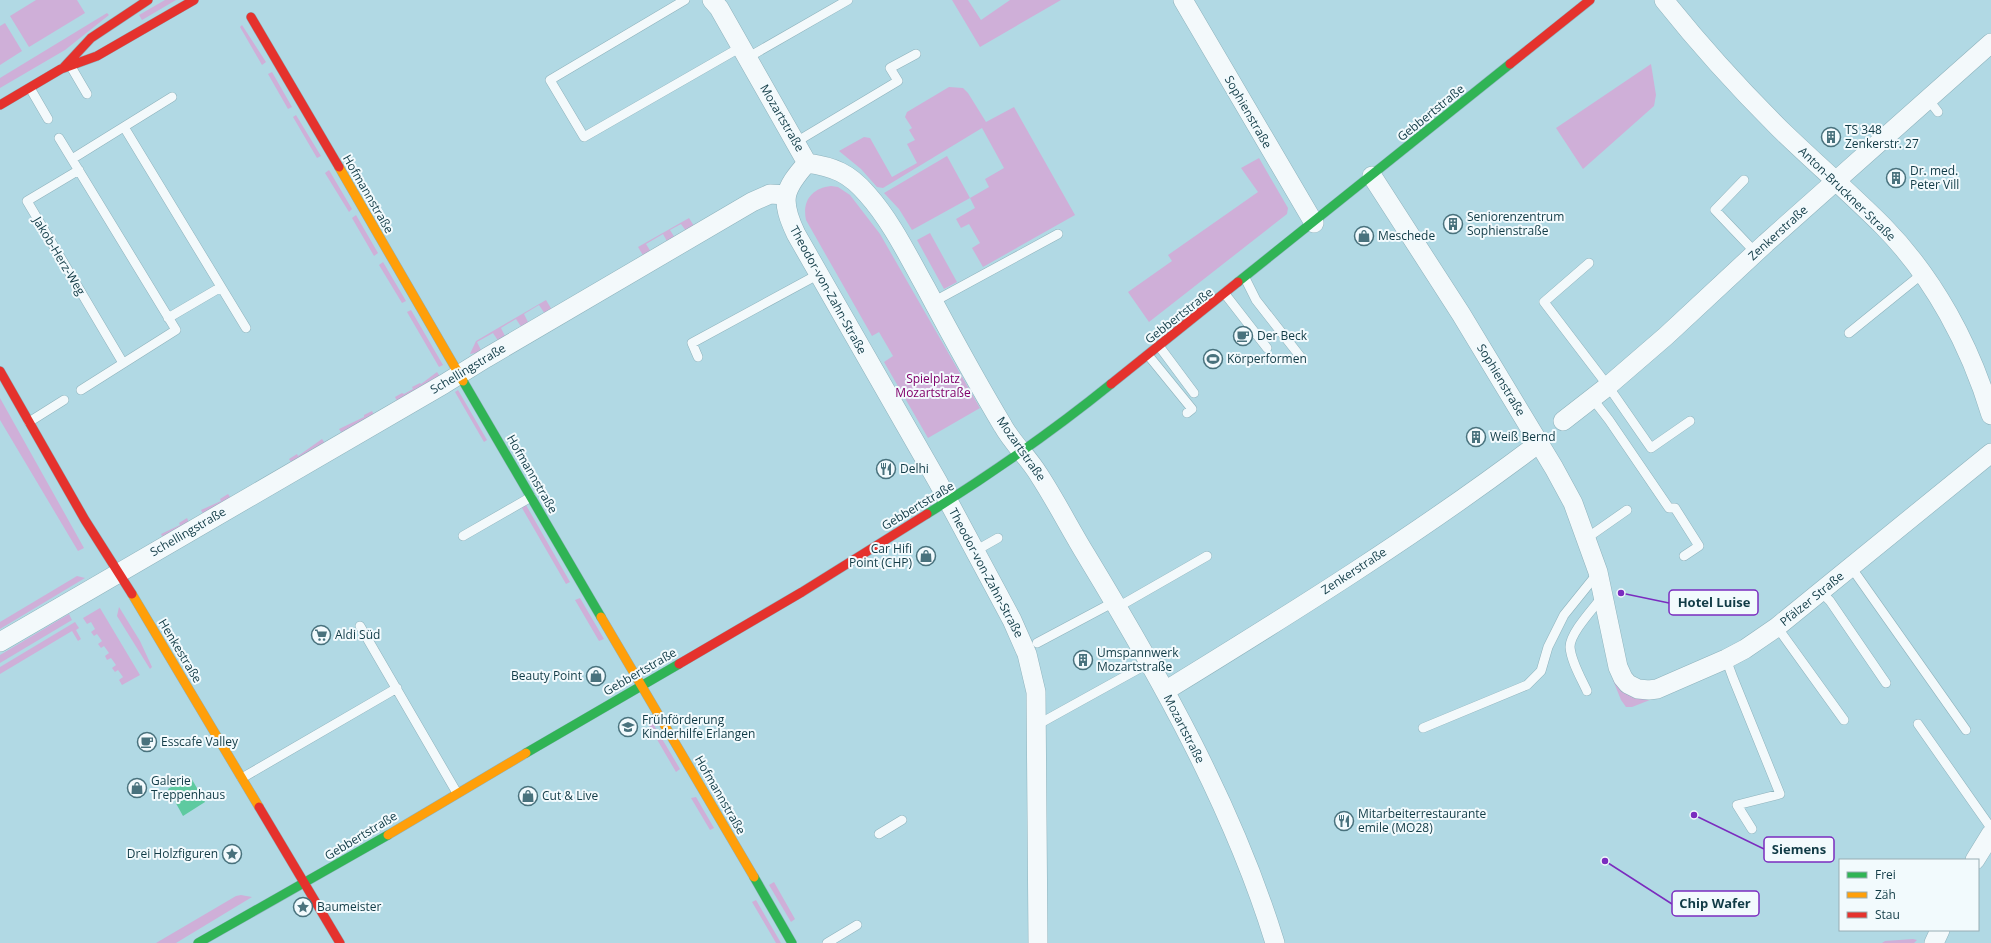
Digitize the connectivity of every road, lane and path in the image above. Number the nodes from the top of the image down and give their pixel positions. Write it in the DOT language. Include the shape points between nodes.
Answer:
graph roads {
  1 [pos="148,0"];
  2 [pos="194,0"];
  3 [pos="685,0"];
  4 [pos="712,0"];
  5 [pos="848,0"];
  6 [pos="1182,0"];
  7 [pos="1590,0"];
  8 [pos="1664,0"];
  9 [pos="251,17"];
  10 [pos="1991,43"];
  11 [pos="744,52"];
  12 [pos="916,54"];
  13 [pos="69,64"];
  14 [pos="30,87"];
  15 [pos="87,94"];
  16 [pos="172,97"];
  17 [pos="0,105"];
  18 [pos="48,119"];
  19 [pos="124,127"];
  20 [pos="59,138"];
  21 [pos="796,142"];
  22 [pos="72,159"];
  23 [pos="807,163"];
  24 [pos="79,170"];
  25 [pos="1372,176"];
  26 [pos="1744,180"];
  27 [pos="1836,182"];
  28 [pos="786,195"];
  29 [pos="1314,223"];
  30 [pos="1058,234"];
  31 [pos="1756,252"];
  32 [pos="1589,263"];
  33 [pos="818,274"];
  34 [pos="1922,274"];
  35 [pos="1245,278"];
  36 [pos="221,287"];
  37 [pos="1225,294"];
  38 [pos="933,302"];
  39 [pos="168,318"];
  40 [pos="246,328"];
  41 [pos="1849,333"];
  42 [pos="1160,346"];
  43 [pos="1267,348"];
  44 [pos="1148,355"];
  45 [pos="698,357"];
  46 [pos="1303,360"];
  47 [pos="123,364"];
  48 [pos="0,371"];
  49 [pos="460,375"];
  50 [pos="1608,386"];
  51 [pos="81,390"];
  52 [pos="1194,394"];
  53 [pos="1592,398"];
  54 [pos="64,400"];
  55 [pos="1187,413"];
  56 [pos="1991,415"];
  57 [pos="1563,421"];
  58 [pos="1690,421"];
  59 [pos="28,423"];
  60 [pos="1539,443"];
  61 [pos="1023,453"];
  62 [pos="1991,453"];
  63 [pos="531,496"];
  64 [pos="948,501"];
  65 [pos="1627,510"];
  66 [pos="464,536"];
  67 [pos="998,538"];
  68 [pos="1587,538"];
  69 [pos="975,551"];
  70 [pos="1207,556"];
  71 [pos="1684,556"];
  72 [pos="1851,567"];
  73 [pos="1598,572"];
  74 [pos="118,573"];
  75 [pos="1821,592"];
  76 [pos="1603,596"];
  77 [pos="1116,604"];
  78 [pos="360,626"];
  79 [pos="1778,627"];
  80 [pos="0,642"];
  81 [pos="1038,643"];
  82 [pos="1726,659"];
  83 [pos="1149,663"];
  84 [pos="1618,668"];
  85 [pos="1886,683"];
  86 [pos="641,685"];
  87 [pos="397,688"];
  88 [pos="1587,691"];
  89 [pos="1165,692"];
  90 [pos="1844,720"];
  91 [pos="1918,724"];
  92 [pos="1036,725"];
  93 [pos="1423,728"];
  94 [pos="1966,730"];
  95 [pos="242,778"];
  96 [pos="457,793"];
  97 [pos="902,820"];
  98 [pos="1991,828"];
  99 [pos="1752,829"];
  100 [pos="879,834"];
  101 [pos="1991,834"];
  102 [pos="1976,859"];
  103 [pos="304,883"];
  104 [pos="857,926"];
  105 [pos="1940,931"];
  106 [pos="198,943"];
  107 [pos="340,943"];
  108 [pos="792,943"];
  109 [pos="827,943"];
  110 [pos="1038,943"];
  111 [pos="1275,943"];
  112 [pos="1934,943"];
  1 -- 13 [label="street" via="91,38"];
  2 -- 13 [label="street" via="97,56"];
  3 -- 11 [label="lane" via="550,80 584,137"];
  4 -- 11 [label="street, Mozartstraße"];
  5 -- 11 [label="lane"];
  6 -- 29 [label="street, Sophienstraße"];
  7 -- 25 [label="street, Gebbertstraße"];
  8 -- 27 [label="street, Anton-Bruckner-Straße" via="1748,96"];
  9 -- 49 [label="street, Hofmannstraße"];
  10 -- 27 [label="street, Zenkerstraße" via="1933,106"];
  11 -- 21 [label="street, Mozartstraße"];
  12 -- 21 [label="lane" via="890,68 898,81"];
  13 -- 14 [label="street"];
  13 -- 15 [label="lane"];
  14 -- 17 [label="street"];
  14 -- 18 [label="lane"];
  16 -- 19 [label="lane"];
  19 -- 22 [label="lane"];
  19 -- 36 [label="lane"];
  20 -- 22 [label="lane"];
  21 -- 23 [label="street, Mozartstraße"];
  22 -- 24 [label="lane"];
  23 -- 28 [label="street" via="791,182"];
  23 -- 38 [label="street, Mozartstraße" via="829,166 842,172 866,192 892,226"];
  24 -- 39 [label="lane"];
  24 -- 47 [label="lane, Jakob-Herz-Weg" via="27,201"];
  25 -- 29 [label="street, Gebbertstraße"];
  25 -- 60 [label="street, Sophienstraße" via="1461,314"];
  26 -- 31 [label="lane" via="1715,210"];
  27 -- 31 [label="street, Zenkerstraße"];
  27 -- 34 [label="street, Anton-Bruckner-Straße" via="1884,227"];
  28 -- 33 [label="street, Theodor-von-Zahn-Straße" via="787,215"];
  28 -- 49 [label="street, Schellingstraße" via="770,194 752,202"];
  29 -- 35 [label="street, Gebbertstraße"];
  30 -- 38 [label="lane"];
  31 -- 50 [label="street, Zenkerstraße"];
  32 -- 50 [label="lane" via="1544,302"];
  33 -- 45 [label="lane" via="692,343"];
  33 -- 64 [label="street, Theodor-von-Zahn-Straße"];
  34 -- 41 [label="lane"];
  34 -- 56 [label="street, Anton-Bruckner-Straße" via="1940,299 1972,359"];
  35 -- 37 [label="street, Gebbertstraße"];
  35 -- 46 [label="lane" via="1256,300"];
  36 -- 39 [label="lane"];
  36 -- 40 [label="lane"];
  37 -- 42 [label="street, Gebbertstraße"];
  37 -- 43 [label="lane"];
  38 -- 61 [label="street, Mozartstraße" via="1004,429"];
  39 -- 47 [label="lane" via="176,330"];
  42 -- 44 [label="street, Gebbertstraße"];
  42 -- 52 [label="lane"];
  44 -- 55 [label="lane" via="1192,409"];
  44 -- 61 [label="street, Gebbertstraße"];
  47 -- 51 [label="lane"];
  48 -- 59 [label="street, Henkestraße"];
  49 -- 63 [label="street, Hofmannstraße"];
  49 -- 74 [label="street, Schellingstraße"];
  50 -- 53 [label="street, Zenkerstraße"];
  50 -- 58 [label="lane" via="1651,448"];
  53 -- 57 [label="street, Zenkerstraße"];
  53 -- 71 [label="lane" via="1669,508 1675,508 1699,546"];
  54 -- 59 [label="lane"];
  59 -- 74 [label="street, Henkestraße"];
  60 -- 68 [label="street, Sophienstraße" via="1573,503"];
  60 -- 89 [label="street, Zenkerstraße" via="1335,584"];
  61 -- 64 [label="street, Gebbertstraße"];
  61 -- 77 [label="street, Mozartstraße" via="1039,474"];
  62 -- 72 [label="street, Pfälzer Straße"];
  63 -- 66 [label="lane"];
  63 -- 86 [label="street, Hofmannstraße"];
  64 -- 69 [label="street, Theodor-von-Zahn-Straße"];
  64 -- 86 [label="street, Gebbertstraße" via="802,592"];
  65 -- 68 [label="lane"];
  67 -- 69 [label="lane"];
  68 -- 73 [label="street, Sophienstraße"];
  69 -- 92 [label="street, Theodor-von-Zahn-Straße" via="1027,654 1036,692"];
  70 -- 77 [label="lane"];
  72 -- 75 [label="street, Pfälzer Straße"];
  72 -- 94 [label="lane"];
  73 -- 76 [label="street, Sophienstraße"];
  73 -- 93 [label="lane" via="1564,615 1548,647 1541,671 1533,681"];
  74 -- 80 [label="street, Schellingstraße"];
  74 -- 95 [label="street, Henkestraße"];
  75 -- 79 [label="street, Pfälzer Straße"];
  75 -- 85 [label="lane" via="1830,601"];
  76 -- 84 [label="street, Sophienstraße"];
  76 -- 88 [label="lane" via="1572,637 1570,646"];
  77 -- 81 [label="lane"];
  77 -- 83 [label="street, Mozartstraße"];
  78 -- 87 [label="lane"];
  79 -- 82 [label="street, Pfälzer Straße"];
  79 -- 90 [label="lane"];
  82 -- 84 [label="street, Pfälzer Straße" via="1657,689 1649,690 1638,689 1628,684"];
  82 -- 99 [label="lane" via="1780,794 1738,805"];
  83 -- 89 [label="street, Mozartstraße"];
  83 -- 92 [label="lane"];
  86 -- 96 [label="street, Gebbertstraße"];
  86 -- 108 [label="street, Hofmannstraße"];
  87 -- 95 [label="lane"];
  87 -- 96 [label="lane"];
  89 -- 111 [label="street, Mozartstraße" via="1240,847 1263,903"];
  91 -- 98 [label="lane"];
  92 -- 110 [label="street, Theodor-von-Zahn-Straße"];
  95 -- 103 [label="street, Henkestraße"];
  96 -- 103 [label="street, Gebbertstraße"];
  97 -- 100 [label="lane"];
  101 -- 102 [label="street"];
  103 -- 106 [label="street, Gebbertstraße"];
  103 -- 107 [label="street, Henkestraße"];
  104 -- 109 [label="lane"];
  105 -- 112 [label="street"];
}
